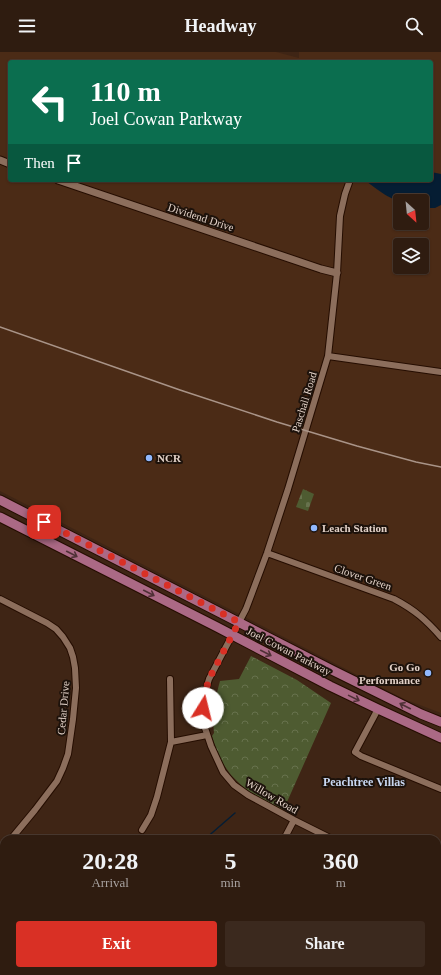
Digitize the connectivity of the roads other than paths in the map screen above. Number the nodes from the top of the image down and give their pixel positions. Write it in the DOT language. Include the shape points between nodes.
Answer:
graph roads {
  1 [pos="64,182"];
  2 [pos="349,182"];
  3 [pos="336,273"];
  4 [pos="328,356"];
  5 [pos="441,372"];
  6 [pos="0,500"];
  7 [pos="0,517"];
  8 [pos="267,553"];
  9 [pos="0,600"];
  10 [pos="239,622"];
  11 [pos="232,635"];
  12 [pos="441,637"];
  13 [pos="170,679"];
  14 [pos="378,709"];
  15 [pos="441,722"];
  16 [pos="207,735"];
  17 [pos="441,738"];
  18 [pos="171,742"];
  19 [pos="441,789"];
  20 [pos="294,820"];
  21 [pos="142,830"];
  22 [pos="14,835"];
  23 [pos="286,835"];
  24 [pos="324,835"];
  1 -- 3 [label="street, Dividend Drive"];
  2 -- 3 [label="street, Paschall Road" via="340,216"];
  3 -- 4 [label="street, Paschall Road"];
  4 -- 5 [label="street"];
  4 -- 8 [label="street, Paschall Road"];
  6 -- 10 [label="main road, Joel Cowan Parkway"];
  7 -- 11 [label="main road, Joel Cowan Parkway, one-way"];
  8 -- 10 [label="street, Paschall Road"];
  8 -- 12 [label="street, Clover Green" via="394,599 421,617"];
  9 -- 22 [label="street, Cedar Drive" via="56,629 70,648 75,668 73,719 68,754 63,768 57,781"];
  10 -- 11 [label="street, Willow Road"];
  15 -- 10 [label="main road, Joel Cowan Parkway, one-way"];
  11 -- 14 [label="main road, Joel Cowan Parkway, one-way"];
  11 -- 16 [label="street, Willow Road" via="206,690 203,722"];
  13 -- 18 [label="street"];
  14 -- 17 [label="main road, Joel Cowan Parkway"];
  14 -- 19 [label="street" via="355,752"];
  16 -- 18 [label="street"];
  16 -- 20 [label="street, Willow Road" via="223,772 234,785"];
  18 -- 21 [label="street" via="157,797"];
  20 -- 23 [label="street"];
  20 -- 24 [label="street, Willow Road"];
}
